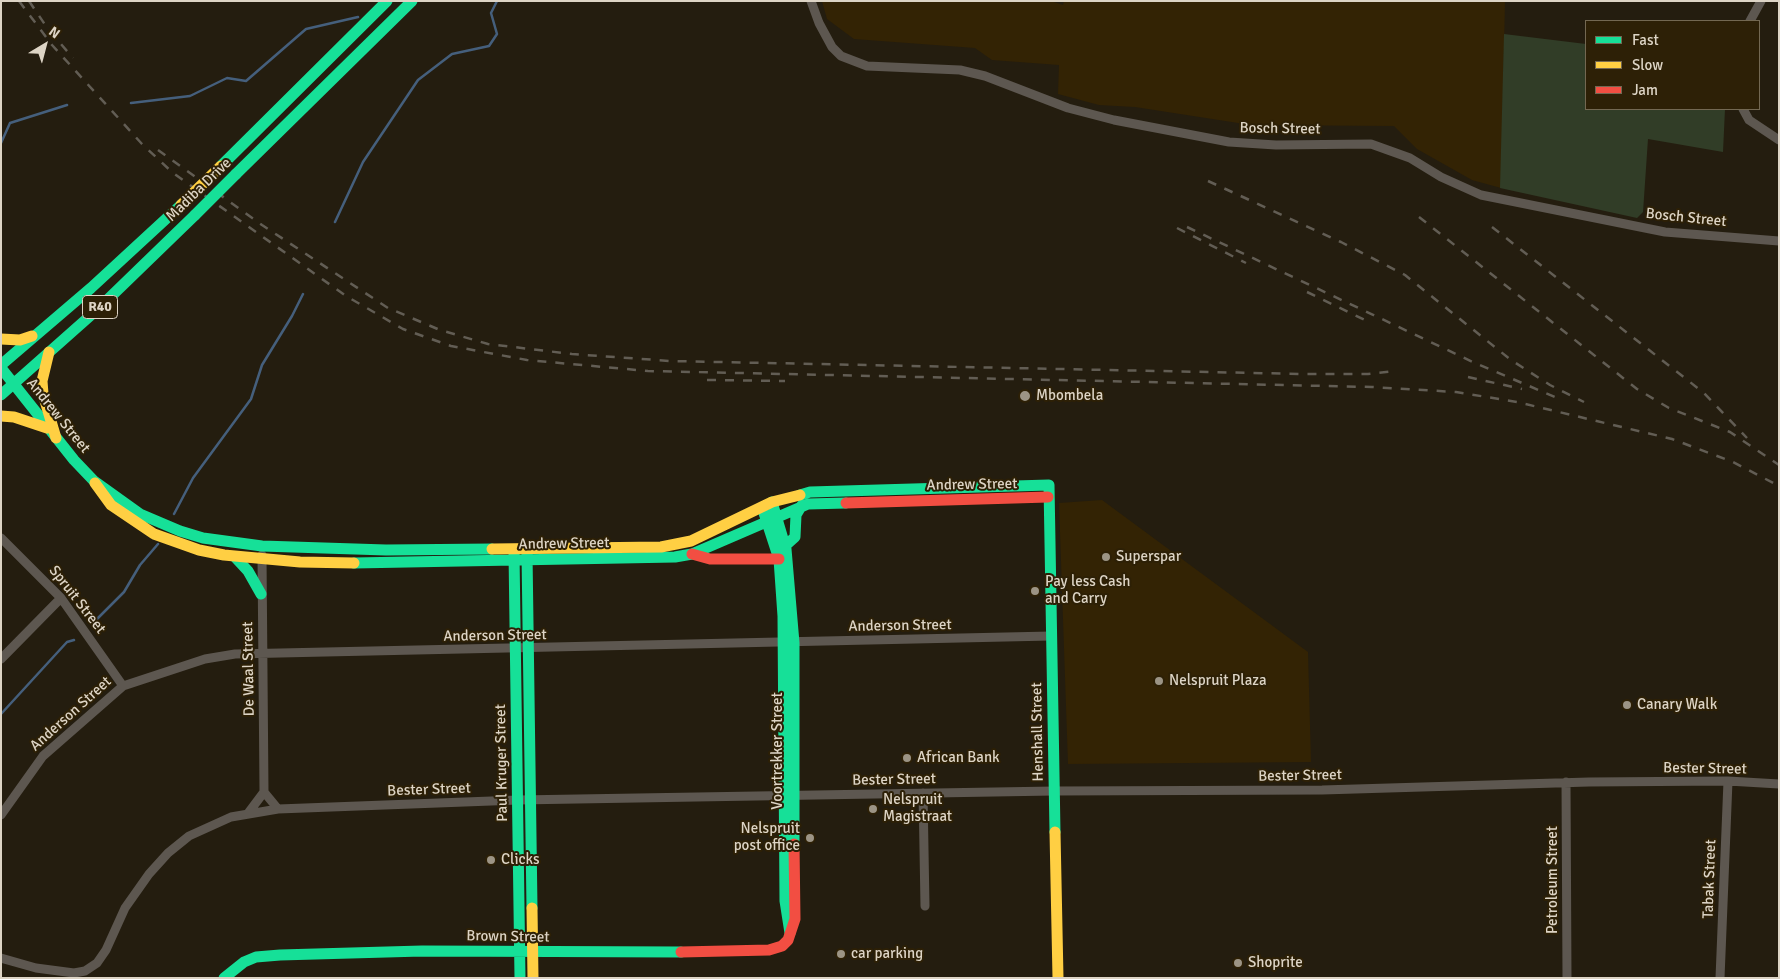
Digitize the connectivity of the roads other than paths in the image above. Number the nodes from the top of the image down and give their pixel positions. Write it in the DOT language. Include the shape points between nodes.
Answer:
graph roads {
  1 [pos="387,1"];
  2 [pos="412,1"];
  3 [pos="811,1"];
  4 [pos="1761,1"];
  5 [pos="1751,20"];
  6 [pos="1743,110"];
  7 [pos="1779,140"];
  8 [pos="1779,240"];
  9 [pos="35,335"];
  10 [pos="1,339"];
  11 [pos="50,351"];
  12 [pos="1,366"];
  13 [pos="13,385"];
  14 [pos="1,395"];
  15 [pos="1,416"];
  16 [pos="47,428"];
  17 [pos="56,438"];
  18 [pos="94,481"];
  19 [pos="1049,485"];
  20 [pos="1048,497"];
  21 [pos="767,505"];
  22 [pos="802,505"];
  23 [pos="772,519"];
  24 [pos="1,538"];
  25 [pos="262,546"];
  26 [pos="786,546"];
  27 [pos="514,554"];
  28 [pos="527,554"];
  29 [pos="692,554"];
  30 [pos="235,557"];
  31 [pos="778,559"];
  32 [pos="262,560"];
  33 [pos="261,594"];
  34 [pos="61,598"];
  35 [pos="1051,636"];
  36 [pos="789,643"];
  37 [pos="516,649"];
  38 [pos="528,649"];
  39 [pos="263,652"];
  40 [pos="1,659"];
  41 [pos="123,686"];
  42 [pos="1728,781"];
  43 [pos="1566,782"];
  44 [pos="1779,784"];
  45 [pos="1054,790"];
  46 [pos="264,792"];
  47 [pos="923,793"];
  48 [pos="788,795"];
  49 [pos="518,800"];
  50 [pos="530,801"];
  51 [pos="278,809"];
  52 [pos="249,812"];
  53 [pos="1,815"];
  54 [pos="925,906"];
  55 [pos="790,933"];
  56 [pos="519,952"];
  57 [pos="533,953"];
  58 [pos="1,958"];
  59 [pos="224,978"];
  60 [pos="520,978"];
  61 [pos="533,978"];
  62 [pos="1058,978"];
  63 [pos="1567,978"];
  64 [pos="1720,978"];
  1 -- 9 [label="main road, Madiba Drive / R40, bridge" via="181,205"];
  2 -- 11 [label="main road, Madiba Drive / R40, bridge" via="99,308"];
  3 -- 8 [label="street, Bosch Street" via="832,47 841,56 867,66 960,70 985,76 1068,108 1229,142 1371,144 1410,158 1480,195 1665,232"];
  4 -- 5 [label="street"];
  6 -- 7 [label="street" via="1748,120"];
  9 -- 10 [label="main road" via="20,340"];
  9 -- 12 [label="main road, Madiba Drive / R40"];
  11 -- 13 [label="main road, Madiba Drive / R40"];
  11 -- 17 [label="main road" via="42,381"];
  12 -- 13 [label="main road, Andrew Street"];
  13 -- 14 [label="main road, Madiba Drive / R40"];
  13 -- 16 [label="main road, Andrew Street"];
  15 -- 16 [label="main road"];
  16 -- 17 [label="main road, Andrew Street"];
  17 -- 18 [label="main road, Andrew Street"];
  18 -- 25 [label="main road, Andrew Street" via="158,523 203,538"];
  18 -- 30 [label="main road, Andrew Street" via="111,505 154,534 199,550"];
  19 -- 20 [label="main road, Henshall Street"];
  19 -- 21 [label="main road, Andrew Street" via="810,492"];
  20 -- 22 [label="main road, Andrew Street"];
  20 -- 35 [label="main road, Henshall Street"];
  21 -- 23 [label="main road, Voortrekker Street"];
  21 -- 28 [label="main road, Andrew Street" via="677,545"];
  22 -- 23 [label="main road, Andrew Street"];
  22 -- 26 [label="main road" via="796,515 795,537"];
  23 -- 26 [label="main road, Voortrekker Street"];
  23 -- 29 [label="main road, Andrew Street"];
  23 -- 31 [label="main road, Voortrekker Street"];
  24 -- 34 [label="street, Spruit Street"];
  25 -- 27 [label="main road, Andrew Street"];
  25 -- 32 [label="street, De Waal Street"];
  26 -- 36 [label="main road, Voortrekker Street"];
  27 -- 28 [label="main road, Andrew Street"];
  27 -- 32 [label="main road, Andrew Street" via="386,563"];
  27 -- 37 [label="main road, Paul Kruger Street"];
  28 -- 29 [label="main road, Andrew Street" via="675,557"];
  28 -- 38 [label="main road, Paul Kruger Street"];
  29 -- 31 [label="main road" via="710,559"];
  30 -- 32 [label="main road, Andrew Street"];
  30 -- 33 [label="main road" via="248,571"];
  31 -- 36 [label="main road, Voortrekker Street"];
  32 -- 33 [label="street, De Waal Street"];
  33 -- 39 [label="street, De Waal Street"];
  34 -- 40 [label="street"];
  34 -- 41 [label="street, Spruit Street"];
  35 -- 36 [label="street, Anderson Street"];
  35 -- 45 [label="main road, Henshall Street"];
  36 -- 38 [label="street, Anderson Street"];
  36 -- 48 [label="main road, Voortrekker Street"];
  37 -- 38 [label="street, Anderson Street"];
  37 -- 39 [label="street, Anderson Street"];
  37 -- 49 [label="main road, Paul Kruger Street"];
  38 -- 50 [label="main road, Paul Kruger Street"];
  39 -- 41 [label="street, Anderson Street" via="205,659"];
  39 -- 46 [label="street, De Waal Street"];
  41 -- 53 [label="street, Anderson Street" via="43,756"];
  42 -- 43 [label="street, Bester Street"];
  42 -- 44 [label="street, Bester Street"];
  42 -- 64 [label="street, Tabak Street"];
  43 -- 45 [label="street, Bester Street" via="1322,790"];
  43 -- 63 [label="street, Petroleum Street"];
  45 -- 47 [label="street, Bester Street"];
  45 -- 62 [label="main road, Henshall Street"];
  46 -- 51 [label="street"];
  46 -- 52 [label="street"];
  47 -- 48 [label="street, Bester Street"];
  47 -- 54 [label="street"];
  48 -- 50 [label="street, Bester Street"];
  48 -- 55 [label="main road, Voortrekker Street" via="795,919"];
  49 -- 50 [label="street, Bester Street"];
  49 -- 51 [label="street, Bester Street"];
  49 -- 56 [label="main road, Paul Kruger Street"];
  50 -- 57 [label="main road, Paul Kruger Street"];
  51 -- 52 [label="street, Bester Street"];
  52 -- 58 [label="street, Bester Street" via="208,826 168,853 148,874 125,908 97,963 85,971 74,973 36,968"];
  55 -- 57 [label="main road, Brown Street" via="782,946 769,950"];
  56 -- 57 [label="main road, Brown Street"];
  56 -- 59 [label="main road, Brown Street" via="280,954 244,962"];
  56 -- 60 [label="main road, Paul Kruger Street"];
  57 -- 61 [label="main road, Paul Kruger Street"];
}
